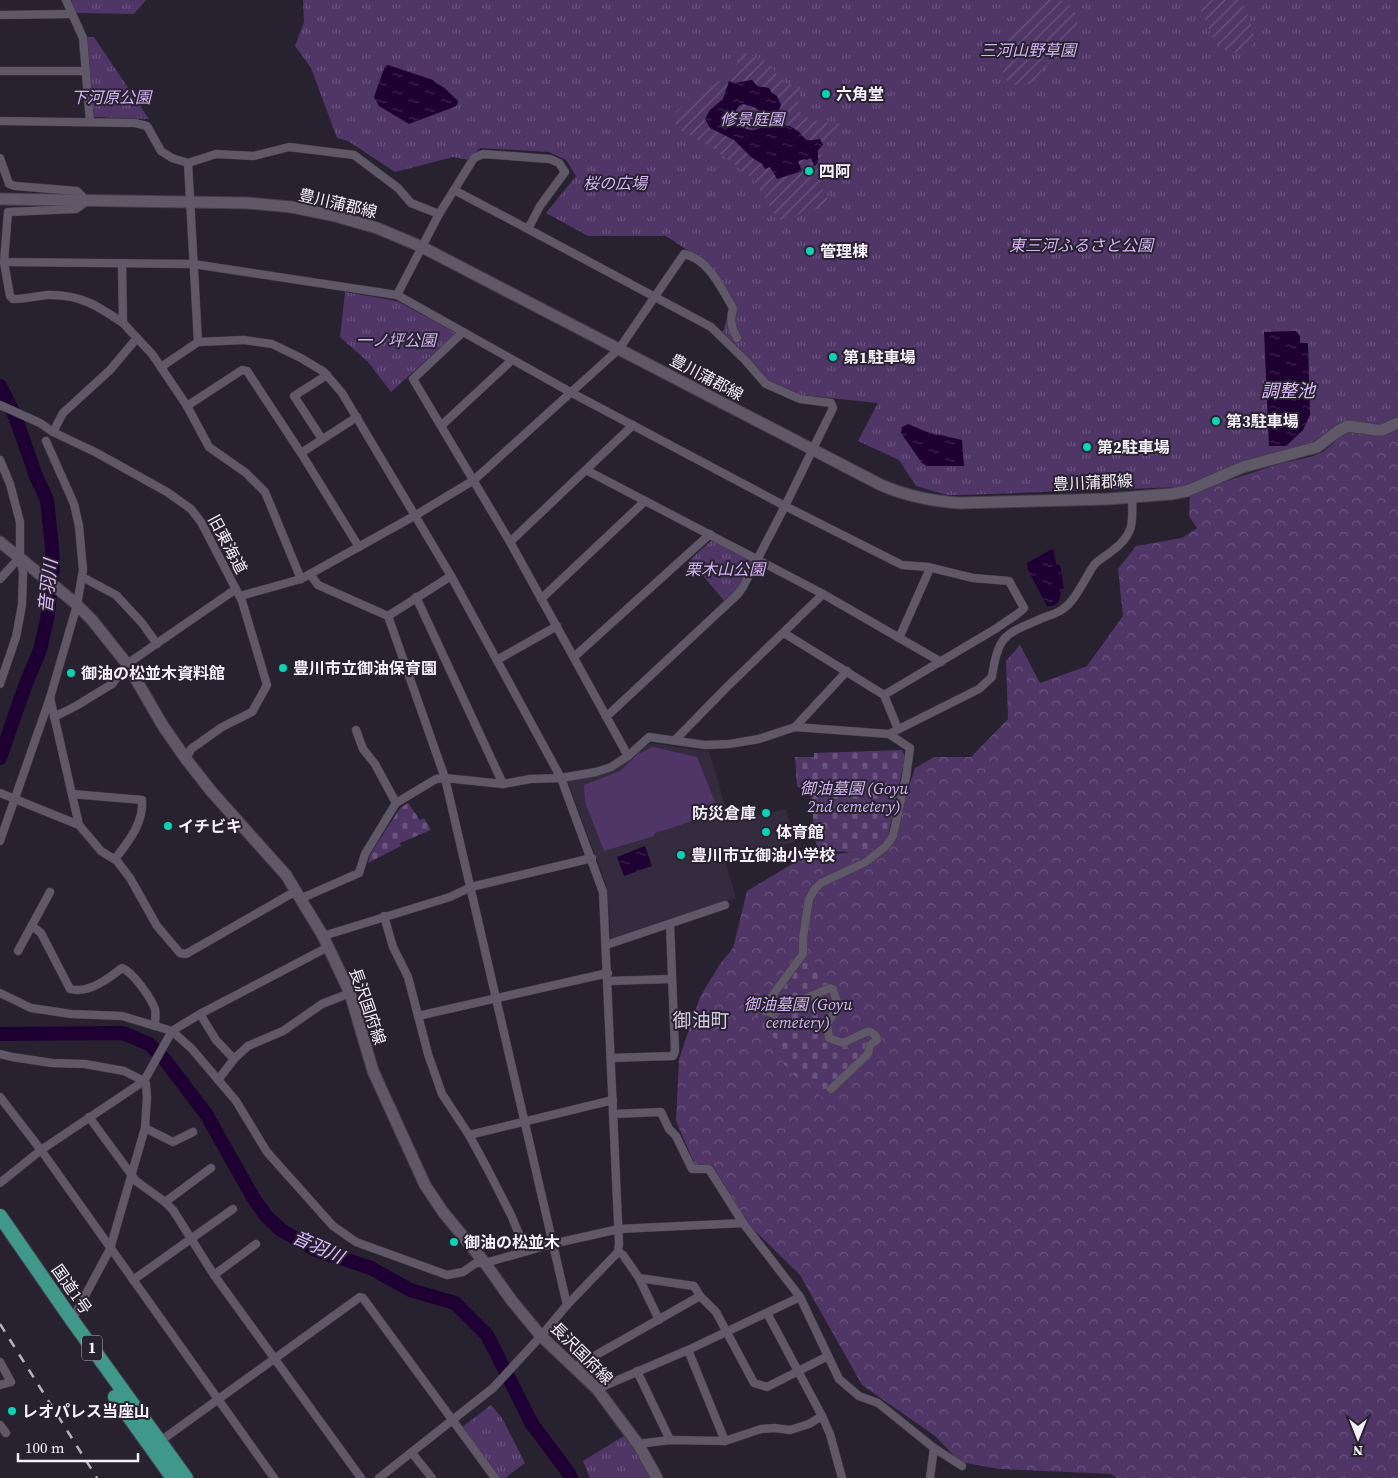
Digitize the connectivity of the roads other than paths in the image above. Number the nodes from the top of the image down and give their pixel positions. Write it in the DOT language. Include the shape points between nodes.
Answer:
graph roads {
  1 [pos="66,0"];
  2 [pos="72,14"];
  3 [pos="0,15"];
  4 [pos="0,71"];
  5 [pos="85,71"];
  6 [pos="0,121"];
  7 [pos="90,122"];
  8 [pos="0,158"];
  9 [pos="188,163"];
  10 [pos="454,190"];
  11 [pos="0,199"];
  12 [pos="87,201"];
  13 [pos="190,203"];
  14 [pos="439,214"];
  15 [pos="528,229"];
  16 [pos="422,246"];
  17 [pos="4,262"];
  18 [pos="122,264"];
  19 [pos="193,264"];
  20 [pos="397,295"];
  21 [pos="656,296"];
  22 [pos="123,323"];
  23 [pos="463,332"];
  24 [pos="137,338"];
  25 [pos="737,338"];
  26 [pos="198,342"];
  27 [pos="619,349"];
  28 [pos="512,360"];
  29 [pos="161,366"];
  30 [pos="326,375"];
  31 [pos="572,393"];
  32 [pos="0,405"];
  33 [pos="187,406"];
  34 [pos="356,417"];
  35 [pos="1398,423"];
  36 [pos="442,425"];
  37 [pos="633,425"];
  38 [pos="53,432"];
  39 [pos="322,439"];
  40 [pos="46,441"];
  41 [pos="813,452"];
  42 [pos="301,453"];
  43 [pos="0,460"];
  44 [pos="586,470"];
  45 [pos="474,480"];
  46 [pos="1132,498"];
  47 [pos="646,501"];
  48 [pos="785,506"];
  49 [pos="416,515"];
  50 [pos="710,534"];
  51 [pos="0,542"];
  52 [pos="510,542"];
  53 [pos="359,547"];
  54 [pos="757,559"];
  55 [pos="23,560"];
  56 [pos="928,567"];
  57 [pos="310,574"];
  58 [pos="451,576"];
  59 [pos="82,577"];
  60 [pos="0,579"];
  61 [pos="301,579"];
  62 [pos="238,592"];
  63 [pos="823,594"];
  64 [pos="416,597"];
  65 [pos="541,599"];
  66 [pos="76,604"];
  67 [pos="388,616"];
  68 [pos="557,626"];
  69 [pos="784,633"];
  70 [pos="899,638"];
  71 [pos="157,644"];
  72 [pos="574,657"];
  73 [pos="497,660"];
  74 [pos="941,662"];
  75 [pos="127,664"];
  76 [pos="847,671"];
  77 [pos="0,684"];
  78 [pos="884,695"];
  79 [pos="50,698"];
  80 [pos="54,717"];
  81 [pos="606,718"];
  82 [pos="795,727"];
  83 [pos="898,729"];
  84 [pos="356,730"];
  85 [pos="890,734"];
  86 [pos="675,740"];
  87 [pos="628,756"];
  88 [pos="186,759"];
  89 [pos="445,778"];
  90 [pos="561,778"];
  91 [pos="503,784"];
  92 [pos="0,794"];
  93 [pos="72,794"];
  94 [pos="11,799"];
  95 [pos="396,803"];
  96 [pos="79,825"];
  97 [pos="0,841"];
  98 [pos="592,858"];
  99 [pos="115,859"];
  100 [pos="471,887"];
  101 [pos="50,892"];
  102 [pos="298,895"];
  103 [pos="725,904"];
  104 [pos="384,916"];
  105 [pos="670,924"];
  106 [pos="32,926"];
  107 [pos="325,941"];
  108 [pos="606,945"];
  109 [pos="18,951"];
  110 [pos="608,973"];
  111 [pos="672,979"];
  112 [pos="608,981"];
  113 [pos="0,993"];
  114 [pos="350,994"];
  115 [pos="497,997"];
  116 [pos="200,1014"];
  117 [pos="418,1016"];
  118 [pos="155,1026"];
  119 [pos="170,1033"];
  120 [pos="0,1054"];
  121 [pos="611,1058"];
  122 [pos="234,1059"];
  123 [pos="145,1079"];
  124 [pos="218,1080"];
  125 [pos="831,1089"];
  126 [pos="0,1097"];
  127 [pos="613,1100"];
  128 [pos="613,1114"];
  129 [pos="90,1118"];
  130 [pos="524,1121"];
  131 [pos="145,1128"];
  132 [pos="193,1132"];
  133 [pos="469,1135"];
  134 [pos="41,1150"];
  135 [pos="211,1168"];
  136 [pos="132,1174"];
  137 [pos="0,1183"];
  138 [pos="165,1202"];
  139 [pos="233,1209"];
  140 [pos="0,1216"];
  141 [pos="743,1223"];
  142 [pos="619,1229"];
  143 [pos="0,1230"];
  144 [pos="190,1240"];
  145 [pos="256,1244"];
  146 [pos="552,1244"];
  147 [pos="110,1249"];
  148 [pos="526,1251"];
  149 [pos="618,1252"];
  150 [pos="485,1263"];
  151 [pos="214,1275"];
  152 [pos="639,1278"];
  153 [pos="133,1280"];
  154 [pos="700,1296"];
  155 [pos="800,1297"];
  156 [pos="567,1304"];
  157 [pos="767,1313"];
  158 [pos="72,1320"];
  159 [pos="659,1320"];
  160 [pos="727,1332"];
  161 [pos="541,1336"];
  162 [pos="688,1350"];
  163 [pos="828,1356"];
  164 [pos="274,1359"];
  165 [pos="0,1362"];
  166 [pos="575,1367"];
  167 [pos="637,1371"];
  168 [pos="798,1372"];
  169 [pos="0,1385"];
  170 [pos="598,1389"];
  171 [pos="218,1400"];
  172 [pos="822,1416"];
  173 [pos="452,1421"];
  174 [pos="0,1425"];
  175 [pos="6,1433"];
  176 [pos="670,1440"];
  177 [pos="724,1441"];
  178 [pos="159,1442"];
  179 [pos="638,1444"];
  180 [pos="934,1448"];
  181 [pos="412,1453"];
  182 [pos="962,1466"];
  183 [pos="173,1478"];
  184 [pos="186,1478"];
  185 [pos="274,1478"];
  186 [pos="361,1478"];
  187 [pos="380,1478"];
  188 [pos="432,1478"];
  189 [pos="495,1478"];
  190 [pos="656,1478"];
  191 [pos="842,1478"];
  192 [pos="930,1478"];
  1 -- 2 [label="street"];
  2 -- 3 [label="street"];
  2 -- 5 [label="street" via="83,38"];
  4 -- 5 [label="street"];
  5 -- 7 [label="street"];
  6 -- 7 [label="street"];
  7 -- 9 [label="street" via="147,126 161,151"];
  8 -- 12 [label="street" via="9,184 77,191"];
  9 -- 13 [label="street"];
  9 -- 14 [label="street" via="216,154 254,156 289,147 354,155 398,188 411,203"];
  10 -- 14 [label="street"];
  10 -- 15 [label="street"];
  10 -- 15 [label="street" via="474,158 483,154 550,159 559,163 565,172"];
  11 -- 12 [label="main road, 豊川蒲郡線"];
  12 -- 13 [label="main road, 豊川蒲郡線"];
  12 -- 17 [label="street" via="76,209 8,212"];
  13 -- 16 [label="main road, 豊川蒲郡線" via="248,203 300,209 377,228"];
  13 -- 19 [label="street"];
  14 -- 16 [label="street"];
  15 -- 21 [label="street"];
  16 -- 20 [label="street"];
  16 -- 27 [label="main road, 豊川蒲郡線"];
  17 -- 18 [label="street"];
  17 -- 22 [label="street" via="13,299 67,295 93,303"];
  18 -- 19 [label="street"];
  18 -- 22 [label="street"];
  19 -- 20 [label="street"];
  19 -- 26 [label="street"];
  20 -- 23 [label="street"];
  21 -- 25 [label="street" via="684,254 692,256 708,268 733,308 731,327"];
  21 -- 27 [label="street"];
  21 -- 41 [label="street" via="711,327 766,384 800,399 831,403 833,408"];
  22 -- 24 [label="street"];
  23 -- 28 [label="street"];
  23 -- 36 [label="street" via="413,379"];
  24 -- 29 [label="street"];
  24 -- 38 [label="street" via="110,370 63,413"];
  26 -- 29 [label="street"];
  26 -- 30 [label="street" via="244,340 272,344"];
  27 -- 31 [label="street"];
  27 -- 41 [label="main road, 豊川蒲郡線"];
  28 -- 31 [label="street"];
  28 -- 36 [label="street"];
  29 -- 33 [label="street"];
  30 -- 34 [label="street" via="342,393"];
  30 -- 39 [label="street" via="294,396"];
  31 -- 37 [label="street"];
  31 -- 45 [label="street"];
  32 -- 38 [label="street, 旧東海道"];
  33 -- 42 [label="street" via="242,370 247,371"];
  33 -- 61 [label="street" via="209,447 246,473 265,492"];
  34 -- 39 [label="street"];
  34 -- 49 [label="street"];
  35 -- 46 [label="main road, 豊川蒲郡線" via="1382,430 1348,426 1317,447 1243,468 1187,491"];
  36 -- 45 [label="street"];
  37 -- 44 [label="street"];
  37 -- 48 [label="street"];
  38 -- 62 [label="street, 旧東海道" via="98,453 191,509"];
  39 -- 42 [label="street"];
  40 -- 59 [label="street" via="74,504 82,550"];
  41 -- 46 [label="main road, 豊川蒲郡線" via="897,492 940,501"];
  41 -- 48 [label="street"];
  42 -- 53 [label="street"];
  43 -- 55 [label="street" via="20,522"];
  44 -- 47 [label="street"];
  44 -- 52 [label="street"];
  45 -- 49 [label="street"];
  45 -- 52 [label="street"];
  46 -- 83 [label="street" via="1133,525 1128,536 1095,564 1063,609 1012,631 998,646 992,677 979,689"];
  47 -- 50 [label="street"];
  47 -- 65 [label="street"];
  48 -- 54 [label="street"];
  48 -- 56 [label="street" via="902,565"];
  49 -- 53 [label="street"];
  49 -- 58 [label="street"];
  50 -- 54 [label="street"];
  50 -- 72 [label="street"];
  51 -- 55 [label="main road, 長沢国府線"];
  52 -- 65 [label="street"];
  53 -- 57 [label="street"];
  54 -- 63 [label="street"];
  54 -- 81 [label="street" via="738,594"];
  55 -- 60 [label="street"];
  55 -- 66 [label="main road, 長沢国府線"];
  55 -- 77 [label="street" via="22,605 16,637"];
  56 -- 70 [label="street"];
  56 -- 74 [label="street" via="973,578 1009,581 1024,608"];
  57 -- 61 [label="street"];
  57 -- 67 [label="street" via="318,584"];
  58 -- 64 [label="street"];
  58 -- 73 [label="street"];
  59 -- 66 [label="street"];
  59 -- 71 [label="street" via="116,595"];
  61 -- 62 [label="street"];
  62 -- 71 [label="street, 旧東海道"];
  62 -- 88 [label="street" via="267,685 252,712 222,727 191,749"];
  63 -- 69 [label="street"];
  63 -- 70 [label="street"];
  64 -- 67 [label="street"];
  64 -- 91 [label="street"];
  65 -- 68 [label="street"];
  66 -- 75 [label="main road, 長沢国府線"];
  66 -- 79 [label="street"];
  67 -- 89 [label="street"];
  68 -- 72 [label="street"];
  68 -- 73 [label="street"];
  69 -- 76 [label="street"];
  69 -- 86 [label="street"];
  70 -- 74 [label="street"];
  71 -- 75 [label="street, 旧東海道"];
  72 -- 81 [label="street"];
  73 -- 90 [label="street"];
  74 -- 78 [label="street"];
  75 -- 80 [label="street, 旧東海道" via="112,684"];
  75 -- 88 [label="main road, 長沢国府線"];
  76 -- 78 [label="street"];
  76 -- 82 [label="street"];
  78 -- 83 [label="street"];
  79 -- 80 [label="street"];
  79 -- 94 [label="street"];
  80 -- 93 [label="street"];
  81 -- 87 [label="street"];
  82 -- 85 [label="street"];
  82 -- 86 [label="street" via="759,739 730,744 705,745"];
  83 -- 85 [label="street"];
  84 -- 95 [label="street" via="363,749"];
  85 -- 125 [label="street" via="910,748 892,836 872,858 820,883 815,889 809,899 803,954 764,1007 764,1011 771,1013 830,988 838,1006 827,1024 829,1038 843,1043 866,1032 876,1036 877,1040 870,1045 868,1054"];
  86 -- 87 [label="street" via="649,737"];
  87 -- 90 [label="street" via="611,767"];
  88 -- 102 [label="main road, 長沢国府線" via="286,875"];
  89 -- 91 [label="street"];
  89 -- 95 [label="street" via="436,778"];
  89 -- 100 [label="street"];
  90 -- 91 [label="street"];
  90 -- 98 [label="street"];
  92 -- 94 [label="street"];
  93 -- 96 [label="street"];
  93 -- 99 [label="street" via="142,800 141,819"];
  94 -- 96 [label="street"];
  94 -- 97 [label="street"];
  95 -- 102 [label="street" via="365,854 359,873"];
  96 -- 99 [label="street" via="100,851"];
  98 -- 100 [label="street"];
  98 -- 108 [label="street" via="604,892"];
  99 -- 102 [label="street" via="130,878 157,926 180,953 186,954"];
  100 -- 104 [label="street" via="450,897"];
  100 -- 115 [label="street"];
  101 -- 106 [label="street"];
  102 -- 107 [label="main road, 長沢国府線"];
  103 -- 105 [label="street"];
  104 -- 107 [label="street"];
  104 -- 117 [label="street" via="393,947 408,977"];
  105 -- 108 [label="street"];
  105 -- 111 [label="street"];
  106 -- 109 [label="street"];
  106 -- 118 [label="street" via="41,932 70,988 76,990 104,982 122,968 128,970 155,1010"];
  107 -- 114 [label="main road, 長沢国府線"];
  107 -- 116 [label="street"];
  108 -- 110 [label="street"];
  110 -- 112 [label="street"];
  110 -- 115 [label="street"];
  111 -- 112 [label="street"];
  111 -- 121 [label="street" via="675,1052 672,1056"];
  112 -- 121 [label="street"];
  113 -- 118 [label="street" via="31,1008 122,1016"];
  114 -- 122 [label="street" via="322,1004 283,1031 248,1046"];
  114 -- 150 [label="main road, 長沢国府線" via="373,1071 425,1185"];
  115 -- 117 [label="street"];
  115 -- 130 [label="street"];
  116 -- 119 [label="street"];
  116 -- 122 [label="street" via="216,1040"];
  117 -- 133 [label="street" via="442,1094"];
  118 -- 119 [label="street"];
  119 -- 123 [label="street"];
  119 -- 124 [label="street" via="192,1049"];
  120 -- 123 [label="street" via="85,1064 124,1071"];
  121 -- 127 [label="street"];
  122 -- 124 [label="street"];
  123 -- 129 [label="street"];
  123 -- 131 [label="street"];
  124 -- 150 [label="street" via="236,1101 267,1152 333,1226 356,1242 447,1275 463,1272 476,1263"];
  126 -- 134 [label="street"];
  127 -- 128 [label="street"];
  127 -- 130 [label="street"];
  128 -- 141 [label="street" via="661,1112 692,1169 709,1169"];
  128 -- 142 [label="street"];
  129 -- 134 [label="street"];
  129 -- 136 [label="street"];
  130 -- 133 [label="street"];
  130 -- 146 [label="street"];
  131 -- 132 [label="street" via="173,1142"];
  131 -- 136 [label="street"];
  133 -- 148 [label="street"];
  134 -- 137 [label="street"];
  134 -- 147 [label="street"];
  135 -- 138 [label="street"];
  136 -- 138 [label="street" via="136,1181"];
  136 -- 147 [label="street"];
  138 -- 144 [label="street"];
  139 -- 144 [label="street"];
  140 -- 158 [label="highway, 国道1号 / 1"];
  141 -- 142 [label="street"];
  141 -- 155 [label="street"];
  142 -- 146 [label="street"];
  142 -- 149 [label="street"];
  143 -- 183 [label="highway, 国道1号 / 1"];
  144 -- 151 [label="street"];
  144 -- 153 [label="street"];
  145 -- 151 [label="street"];
  146 -- 148 [label="street"];
  146 -- 156 [label="street"];
  147 -- 153 [label="street"];
  147 -- 158 [label="street"];
  148 -- 150 [label="street"];
  149 -- 152 [label="street"];
  149 -- 156 [label="street"];
  150 -- 161 [label="main road, 長沢国府線"];
  151 -- 164 [label="street"];
  152 -- 154 [label="street" via="694,1286"];
  152 -- 159 [label="street"];
  153 -- 171 [label="street"];
  154 -- 159 [label="street"];
  154 -- 160 [label="street" via="716,1312"];
  155 -- 157 [label="street"];
  155 -- 163 [label="street"];
  156 -- 161 [label="street"];
  157 -- 160 [label="street"];
  157 -- 168 [label="street"];
  158 -- 178 [label="highway, 国道1号 / 1"];
  159 -- 166 [label="street"];
  160 -- 162 [label="street"];
  160 -- 168 [label="street" via="754,1383 767,1387"];
  161 -- 166 [label="main road, 長沢国府線"];
  161 -- 173 [label="street" via="493,1388"];
  162 -- 167 [label="street"];
  162 -- 177 [label="street"];
  163 -- 168 [label="street"];
  163 -- 180 [label="street" via="839,1379 859,1396 878,1403"];
  164 -- 171 [label="street"];
  164 -- 173 [label="street" via="360,1297 363,1298"];
  164 -- 186 [label="street"];
  165 -- 169 [label="street" via="11,1382"];
  166 -- 170 [label="main road, 長沢国府線"];
  167 -- 170 [label="street"];
  167 -- 176 [label="street"];
  168 -- 172 [label="street"];
  170 -- 179 [label="main road, 長沢国府線"];
  171 -- 178 [label="street"];
  171 -- 185 [label="street"];
  172 -- 177 [label="street" via="790,1430 761,1430"];
  172 -- 191 [label="street"];
  173 -- 181 [label="street"];
  173 -- 189 [label="street"];
  174 -- 175 [label="street"];
  176 -- 177 [label="street"];
  176 -- 179 [label="street"];
  178 -- 184 [label="highway, 国道1号 / 1"];
  179 -- 190 [label="main road, 長沢国府線"];
  180 -- 182 [label="street"];
  180 -- 192 [label="street"];
  181 -- 187 [label="street"];
  181 -- 188 [label="street"];
}
